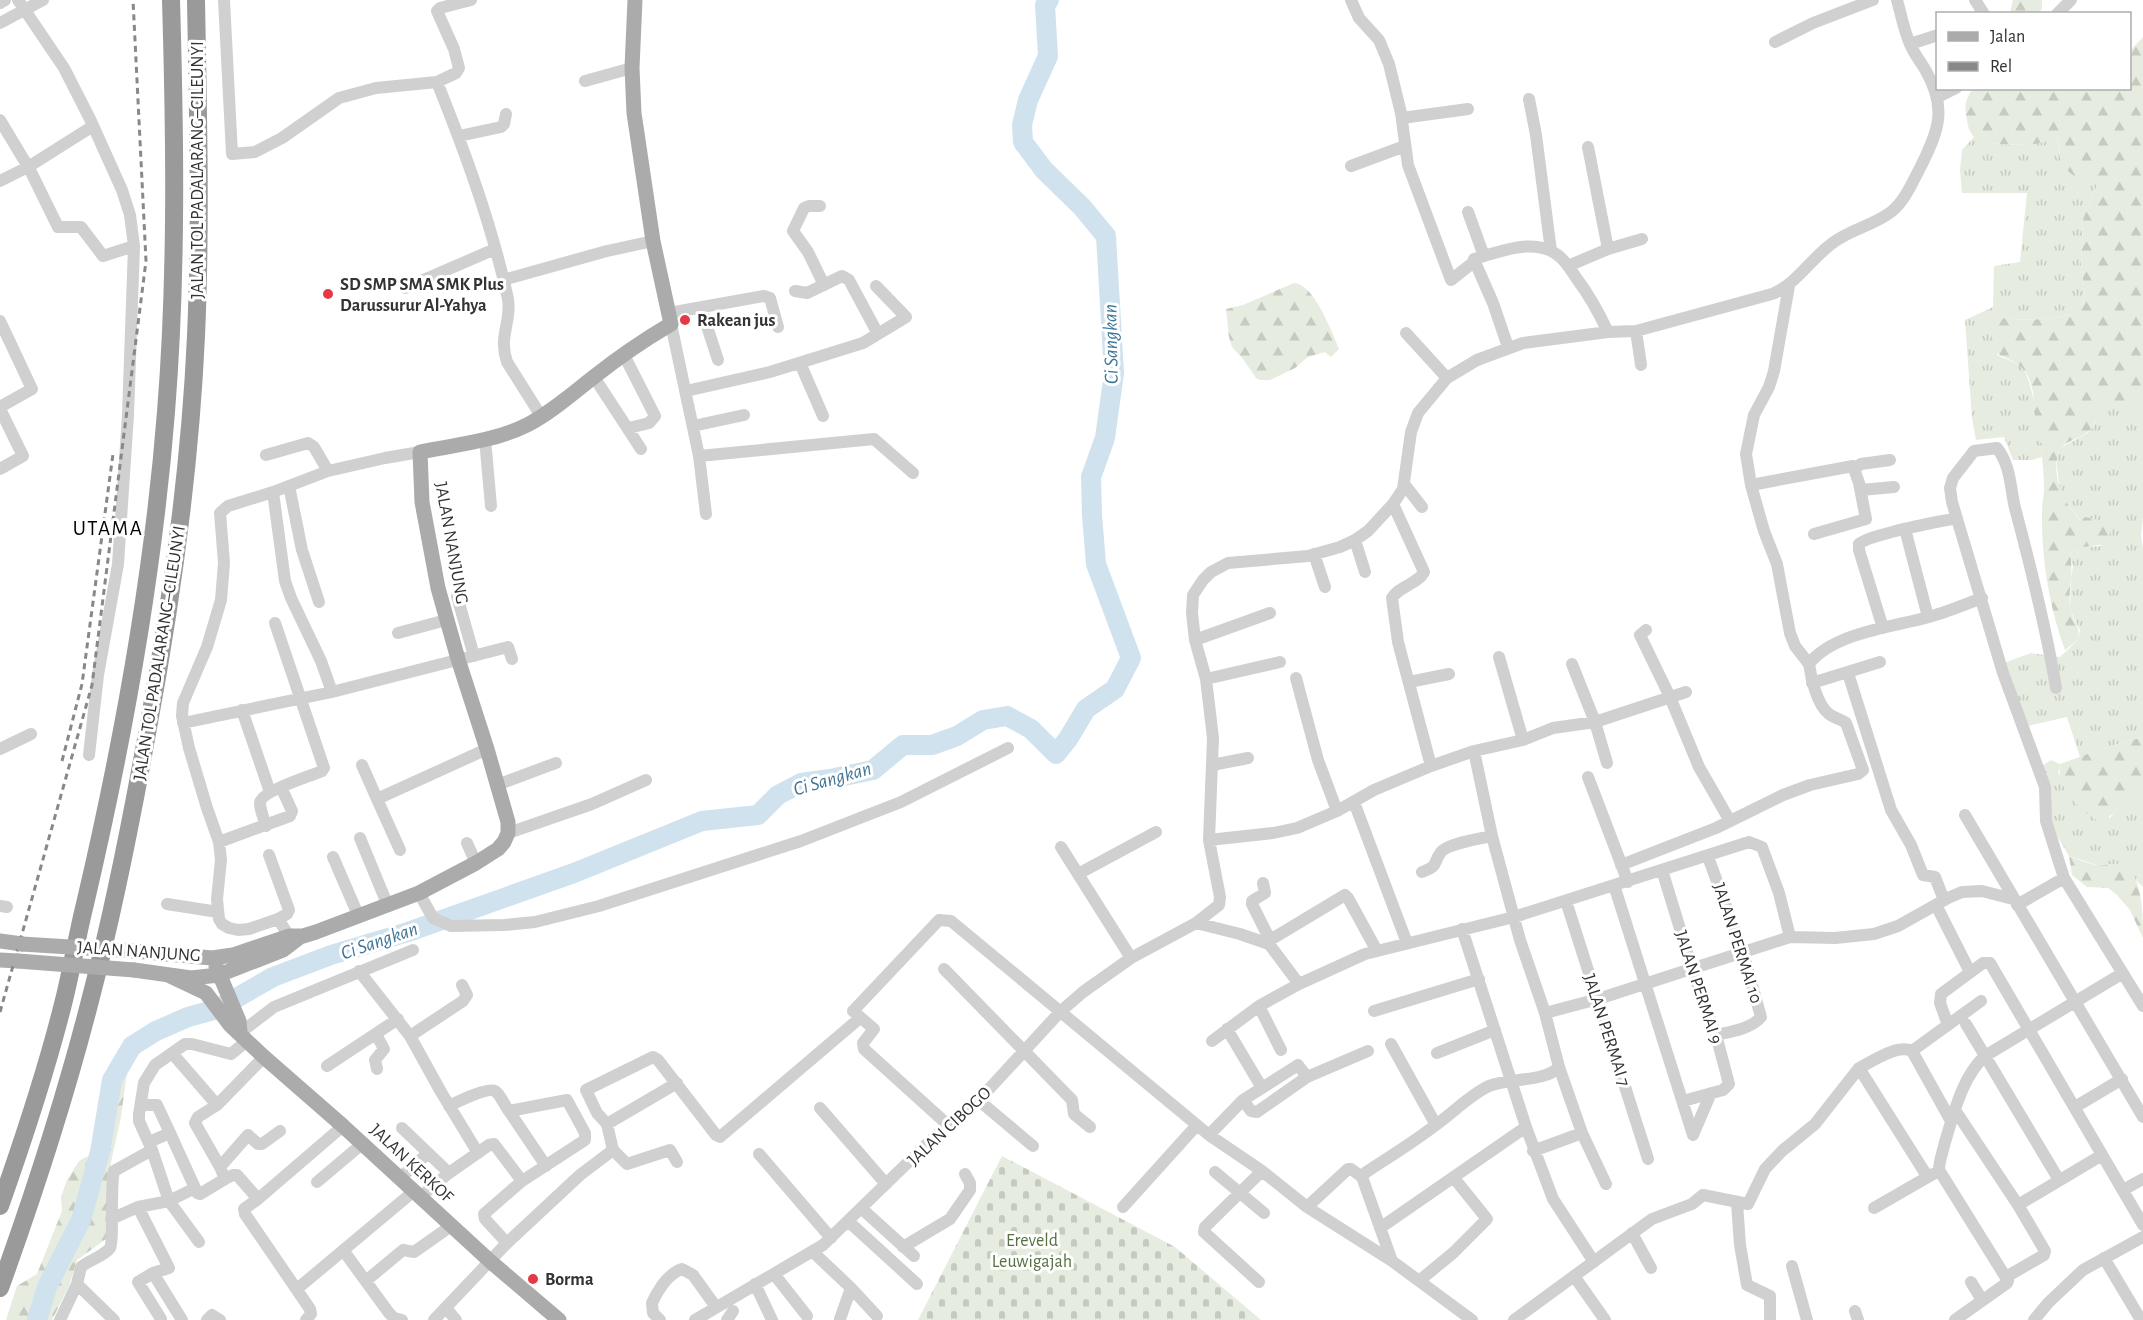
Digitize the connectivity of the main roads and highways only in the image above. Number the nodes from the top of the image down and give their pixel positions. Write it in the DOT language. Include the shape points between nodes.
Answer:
graph roads {
  1 [pos="171,0"];
  2 [pos="196,0"];
  3 [pos="635,0"];
  4 [pos="296,936"];
  5 [pos="0,941"];
  6 [pos="212,958"];
  7 [pos="0,960"];
  8 [pos="168,975"];
  9 [pos="219,975"];
  10 [pos="219,997"];
  11 [pos="15,1164"];
  12 [pos="0,1196"];
  13 [pos="0,1206"];
  14 [pos="0,1288"];
  15 [pos="555,1319"];
  1 -- 11 [label="highway, JALAN TOL PADALARANG–CILEUNYI" via="175,154 171,335 149,576 108,808 64,1001"];
  2 -- 14 [label="highway, JALAN TOL PADALARANG–CILEUNYI" via="200,154 196,336 182,512 170,599 134,810 93,990"];
  3 -- 4 [label="main road, JALAN NANJUNG" via="634,112 653,241 670,318 541,416 507,433 420,452 429,548 508,833 498,849 419,893"];
  4 -- 6 [label="main road, JALAN NANJUNG"];
  4 -- 9 [label="main road, JALAN NANJUNG" via="283,950"];
  5 -- 6 [label="main road, JALAN NANJUNG, bridge"];
  6 -- 9 [label="main road, JALAN KERKOF"];
  7 -- 8 [label="main road, JALAN NANJUNG, bridge"];
  8 -- 9 [label="main road, JALAN NANJUNG"];
  8 -- 10 [label="main road"];
  9 -- 10 [label="main road, JALAN KERKOF"];
  10 -- 15 [label="main road, JALAN KERKOF" via="239,1030 264,1057"];
  11 -- 12 [label="highway"];
  11 -- 13 [label="highway, JALAN TOL PADALARANG–CILEUNYI"];
}
